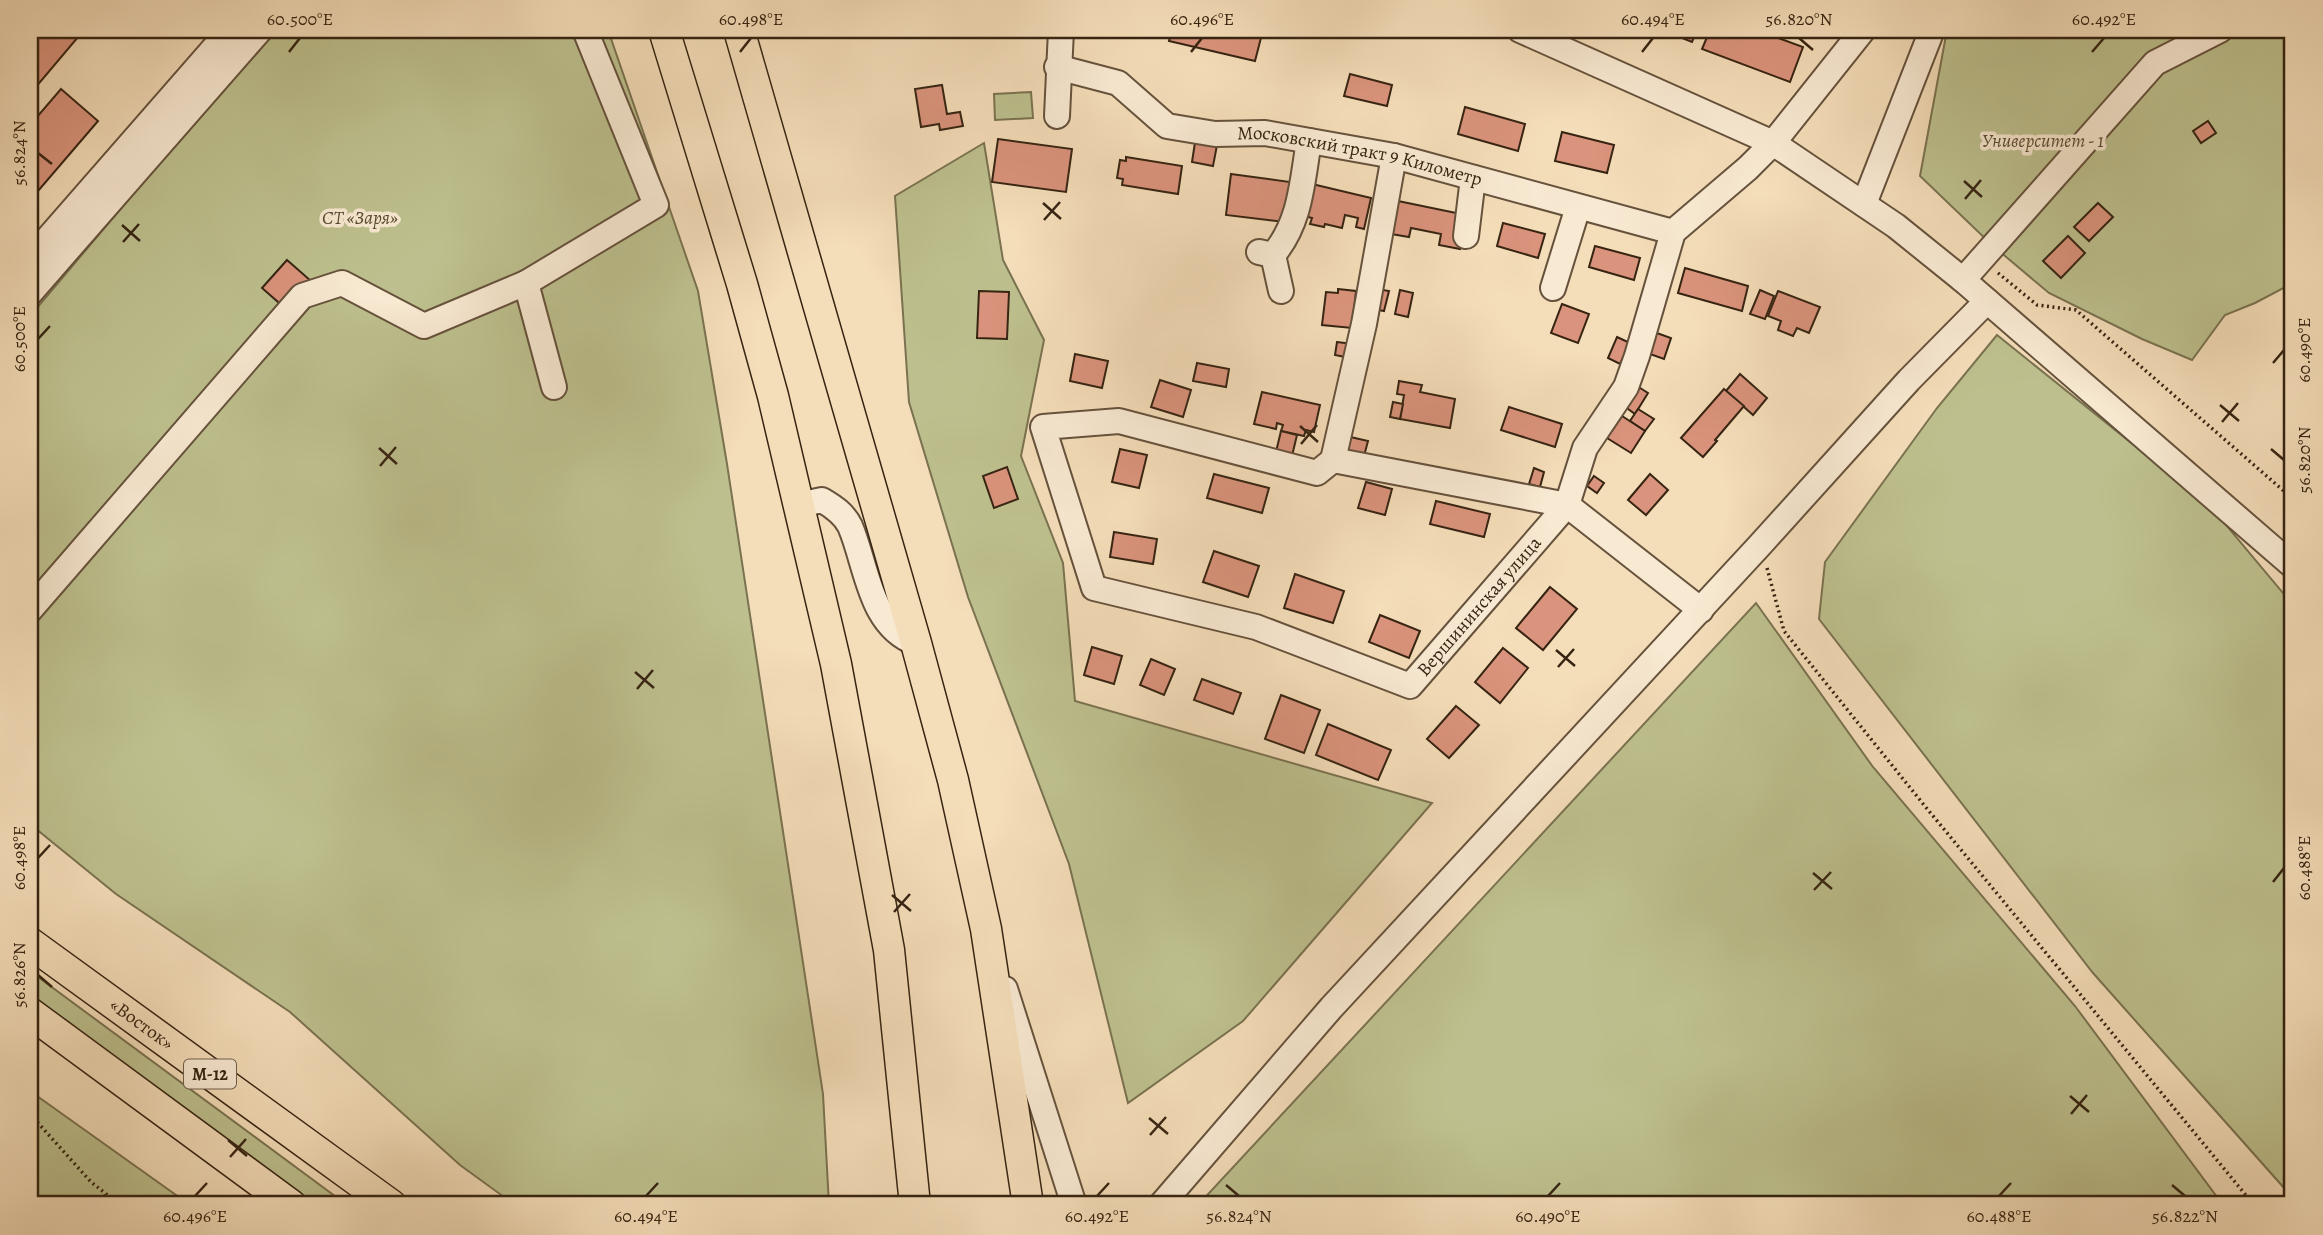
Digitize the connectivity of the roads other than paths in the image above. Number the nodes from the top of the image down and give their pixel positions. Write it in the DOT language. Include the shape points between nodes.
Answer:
graph roads {
  1 [pos="230,30"];
  2 [pos="260,30"];
  3 [pos="585,30"];
  4 [pos="664,30"];
  5 [pos="739,30"];
  6 [pos="1060,30"];
  7 [pos="1520,30"];
  8 [pos="1863,30"];
  9 [pos="1932,30"];
  10 [pos="2220,30"];
  11 [pos="1058,67"];
  12 [pos="1056,116"];
  13 [pos="1309,141"];
  14 [pos="1773,143"];
  15 [pos="1394,156"];
  16 [pos="1474,178"];
  17 [pos="1864,204"];
  18 [pos="1578,207"];
  19 [pos="1673,232"];
  20 [pos="1466,236"];
  21 [pos="30,259"];
  22 [pos="1963,280"];
  23 [pos="526,283"];
  24 [pos="1553,288"];
  25 [pos="1281,291"];
  26 [pos="30,293"];
  27 [pos="1987,301"];
  28 [pos="554,387"];
  29 [pos="1333,460"];
  30 [pos="799,505"];
  31 [pos="1567,505"];
  32 [pos="2293,566"];
  33 [pos="30,610"];
  34 [pos="1700,610"];
  35 [pos="916,643"];
  36 [pos="986,929"];
  37 [pos="30,943"];
  38 [pos="30,1013"];
  39 [pos="291,1205"];
  40 [pos="391,1205"];
  41 [pos="915,1205"];
  42 [pos="1028,1205"];
  43 [pos="1074,1205"];
  44 [pos="1161,1205"];
  1 -- 21 [label="street"];
  2 -- 26 [label="street"];
  3 -- 23 [label="street" via="656,205"];
  4 -- 30 [label="main road" via="743,284"];
  5 -- 35 [label="main road"];
  6 -- 11 [label="street"];
  7 -- 14 [label="street"];
  8 -- 14 [label="street"];
  9 -- 17 [label="street"];
  10 -- 22 [label="street" via="2155,63"];
  11 -- 12 [label="street"];
  11 -- 13 [label="street, Московский тракт 9 Километр" via="1118,83 1167,126"];
  13 -- 15 [label="street, Московский тракт 9 Километр"];
  13 -- 25 [label="street" via="1295,221 1285,241 1266,253"];
  14 -- 17 [label="street"];
  14 -- 19 [label="street"];
  15 -- 16 [label="street, Московский тракт 9 Километр"];
  15 -- 29 [label="street" via="1364,324"];
  16 -- 18 [label="street, Московский тракт 9 Километр"];
  16 -- 20 [label="street"];
  17 -- 22 [label="street"];
  18 -- 19 [label="street, Московский тракт 9 Километр"];
  18 -- 24 [label="street"];
  19 -- 31 [label="street, Вершининская улица" via="1626,387 1585,448"];
  22 -- 27 [label="street"];
  23 -- 28 [label="street"];
  23 -- 33 [label="street" via="424,326 342,284 302,296"];
  27 -- 32 [label="street"];
  27 -- 34 [label="street"];
  29 -- 31 [label="street"];
  29 -- 31 [label="street, Вершининская улица" via="1317,473 1119,421 1042,427 1094,588 1256,627 1410,686"];
  30 -- 35 [label="street" via="822,500 836,508 849,525 865,578 888,622 902,638"];
  30 -- 41 [label="main road" via="836,664 889,950"];
  31 -- 34 [label="street"];
  34 -- 44 [label="street" via="1331,1008"];
  35 -- 36 [label="main road"];
  36 -- 42 [label="main road"];
  36 -- 43 [label="street"];
  37 -- 40 [label="main road, «Восток» / М-12"];
  38 -- 39 [label="main road"];
}
